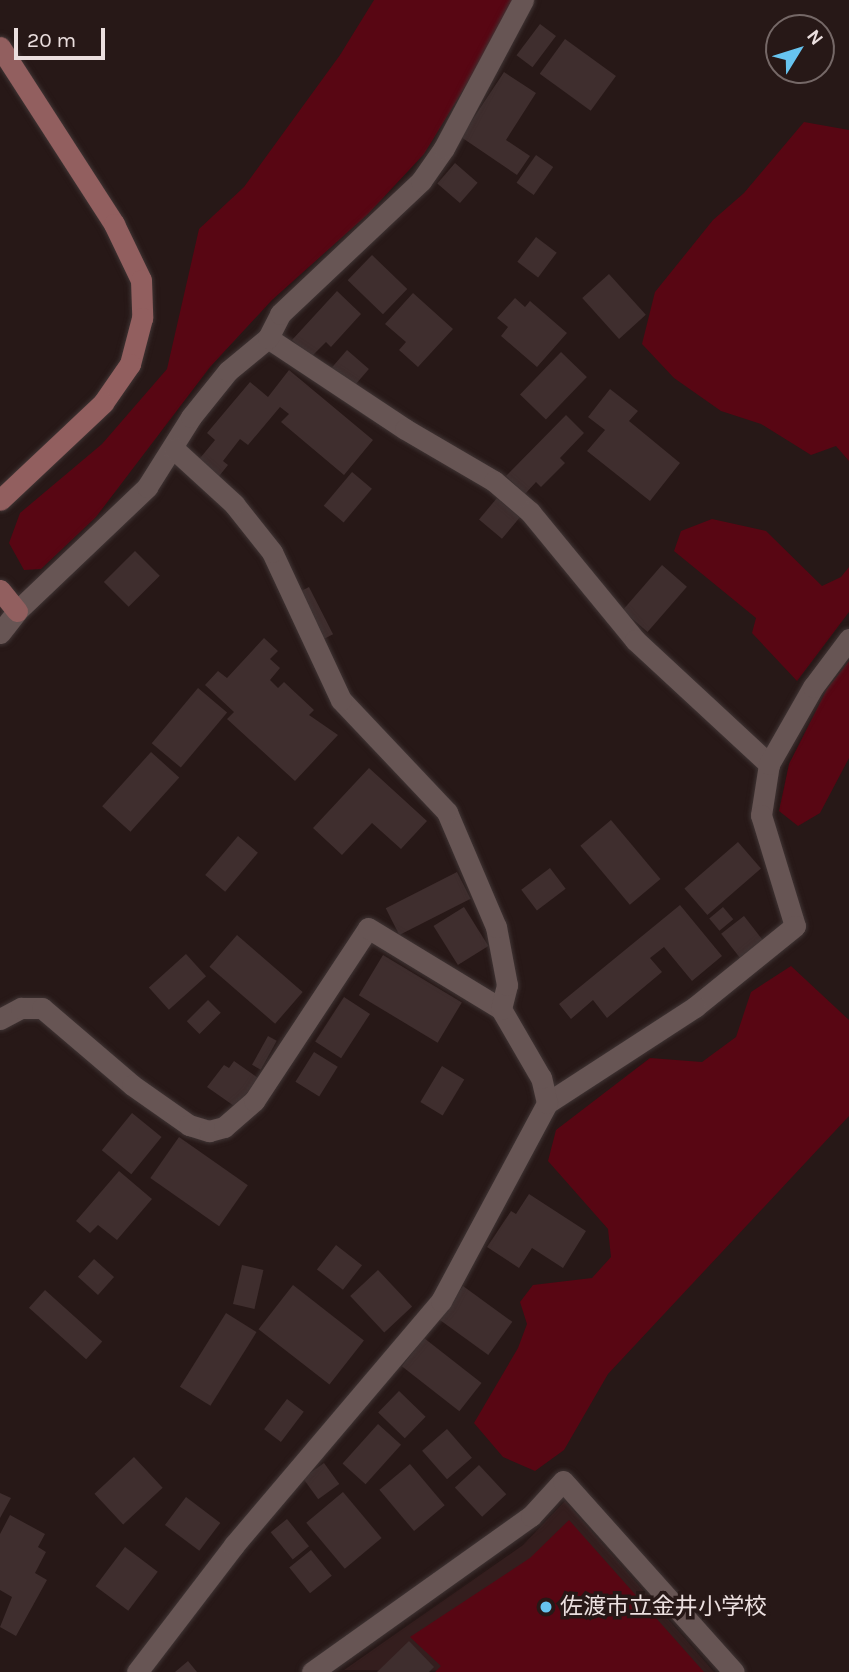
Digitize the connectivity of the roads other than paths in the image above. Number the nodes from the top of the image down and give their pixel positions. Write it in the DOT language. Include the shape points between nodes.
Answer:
graph roads {
  1 [pos="523,0"];
  2 [pos="0,47"];
  3 [pos="268,338"];
  4 [pos="174,449"];
  5 [pos="0,500"];
  6 [pos="0,590"];
  7 [pos="17,611"];
  8 [pos="0,633"];
  9 [pos="849,639"];
  10 [pos="769,764"];
  11 [pos="501,1009"];
  12 [pos="0,1019"];
  13 [pos="547,1103"];
  14 [pos="137,1672"];
  15 [pos="312,1672"];
  16 [pos="734,1672"];
  1 -- 3 [label="street" via="444,148 421,181 280,314"];
  2 -- 5 [label="street" via="114,224 141,280 142,318 130,364 103,403"];
  3 -- 4 [label="street" via="228,371 191,417"];
  3 -- 10 [label="street" via="405,429 494,481 530,512 635,640"];
  4 -- 7 [label="street" via="147,487"];
  4 -- 11 [label="street" via="233,504 272,552 341,700 447,812 496,927 507,985"];
  6 -- 7 [label="street"];
  7 -- 8 [label="street"];
  9 -- 10 [label="street" via="813,687"];
  10 -- 13 [label="street" via="761,814 795,926 695,1007"];
  11 -- 12 [label="street" via="369,928 254,1101 224,1127 209,1132 189,1125 132,1085 42,1008 21,1008"];
  11 -- 13 [label="street" via="541,1078"];
  13 -- 14 [label="street" via="441,1301 234,1545"];
  15 -- 16 [label="street" via="531,1516 563,1481"];
}
